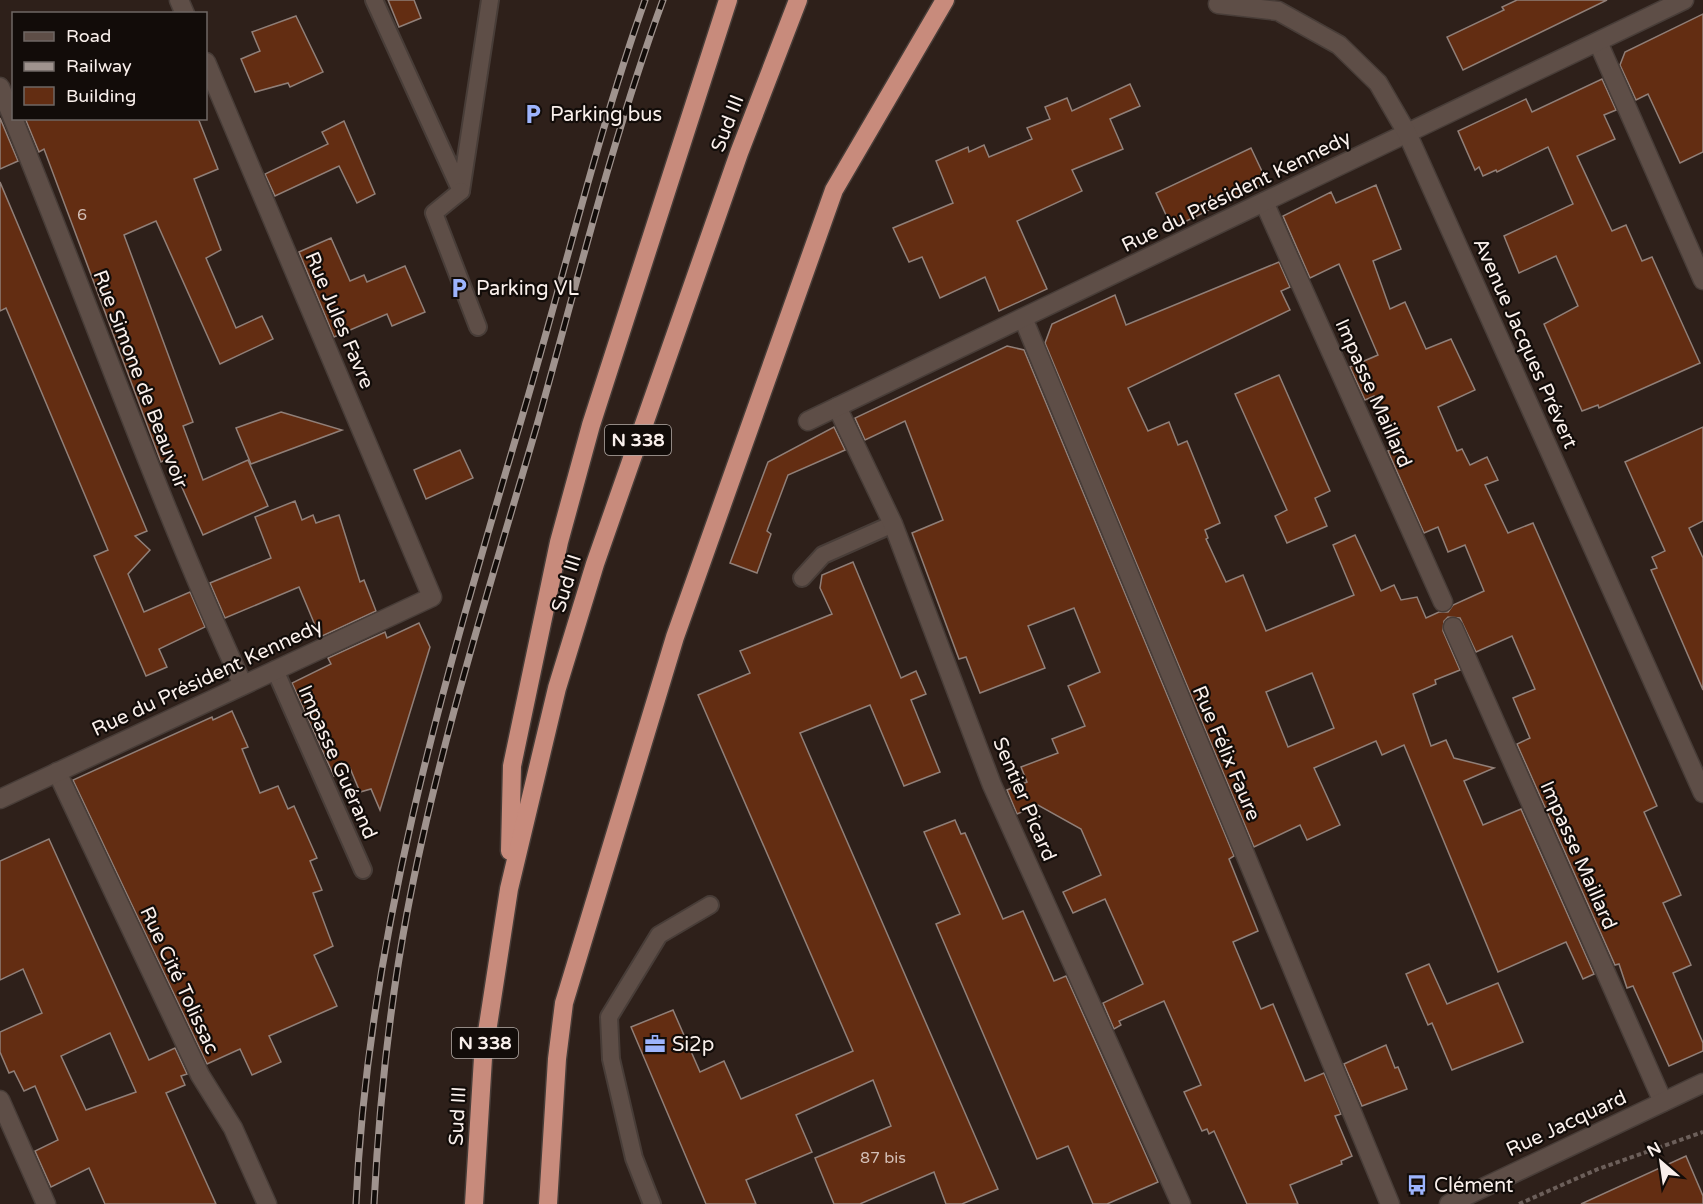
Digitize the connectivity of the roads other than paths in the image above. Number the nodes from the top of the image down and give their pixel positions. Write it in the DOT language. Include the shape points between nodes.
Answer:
graph roads {
  1 [pos="374,0"];
  2 [pos="490,0"];
  3 [pos="729,0"];
  4 [pos="798,0"];
  5 [pos="945,0"];
  6 [pos="1684,0"];
  7 [pos="1218,2"];
  8 [pos="1598,42"];
  9 [pos="207,64"];
  10 [pos="0,87"];
  11 [pos="12,116"];
  12 [pos="14,120"];
  13 [pos="1407,133"];
  14 [pos="461,191"];
  15 [pos="1264,202"];
  16 [pos="1703,280"];
  17 [pos="1023,318"];
  18 [pos="478,327"];
  19 [pos="837,407"];
  20 [pos="808,421"];
  21 [pos="893,524"];
  22 [pos="802,578"];
  23 [pos="432,597"];
  24 [pos="1443,602"];
  25 [pos="1453,627"];
  26 [pos="274,670"];
  27 [pos="243,685"];
  28 [pos="57,772"];
  29 [pos="1703,793"];
  30 [pos="0,799"];
  31 [pos="363,870"];
  32 [pos="509,889"];
  33 [pos="710,904"];
  34 [pos="1703,1083"];
  35 [pos="0,1100"];
  36 [pos="1663,1102"];
  37 [pos="46,1204"];
  38 [pos="267,1204"];
  39 [pos="474,1204"];
  40 [pos="549,1204"];
  41 [pos="652,1204"];
  42 [pos="1181,1204"];
  43 [pos="1390,1204"];
  44 [pos="1449,1204"];
  1 -- 14 [label="lane"];
  2 -- 14 [label="lane"];
  3 -- 32 [label="highway" via="591,425 559,542 512,766"];
  4 -- 32 [label="highway, Sud III / N 338" via="739,153 595,564 557,688"];
  5 -- 40 [label="highway" via="834,190 675,637 564,1003 556,1059"];
  6 -- 8 [label="street, Rue du Président Kennedy"];
  7 -- 13 [label="street, Avenue Jacques Prévert" via="1278,11 1339,45 1378,83"];
  8 -- 13 [label="street, Rue du Président Kennedy"];
  8 -- 16 [label="street"];
  9 -- 23 [label="street, Rue Jules Favre"];
  10 -- 11 [label="street, Rue Simone de Beauvoir"];
  12 -- 27 [label="street, Rue Simone de Beauvoir" via="172,521"];
  13 -- 15 [label="street, Rue du Président Kennedy"];
  13 -- 29 [label="street, Avenue Jacques Prévert"];
  14 -- 18 [label="lane" via="434,213"];
  15 -- 17 [label="street, Rue du Président Kennedy"];
  15 -- 24 [label="street, Impasse Maillard"];
  17 -- 19 [label="street, Rue du Président Kennedy"];
  17 -- 43 [label="street, Rue Félix Faure"];
  19 -- 20 [label="street, Rue du Président Kennedy"];
  19 -- 21 [label="street, Sentier Picard"];
  21 -- 22 [label="lane" via="823,555"];
  21 -- 42 [label="street, Sentier Picard" via="992,785"];
  23 -- 26 [label="street, Rue du Président Kennedy"];
  25 -- 36 [label="street, Impasse Maillard"];
  26 -- 27 [label="street, Rue du Président Kennedy"];
  26 -- 31 [label="lane, Impasse Guérand"];
  27 -- 28 [label="street, Rue du Président Kennedy"];
  28 -- 30 [label="street, Rue du Président Kennedy"];
  28 -- 38 [label="street, Rue Cité Tolissac" via="200,1075 234,1128"];
  32 -- 39 [label="highway, Sud III / N 338" via="483,1058"];
  33 -- 41 [label="lane" via="659,935 609,1017 611,1059 634,1158"];
  34 -- 36 [label="street, Rue Jacquard"];
  35 -- 37 [label="street"];
  36 -- 44 [label="street, Rue Jacquard"];
}
